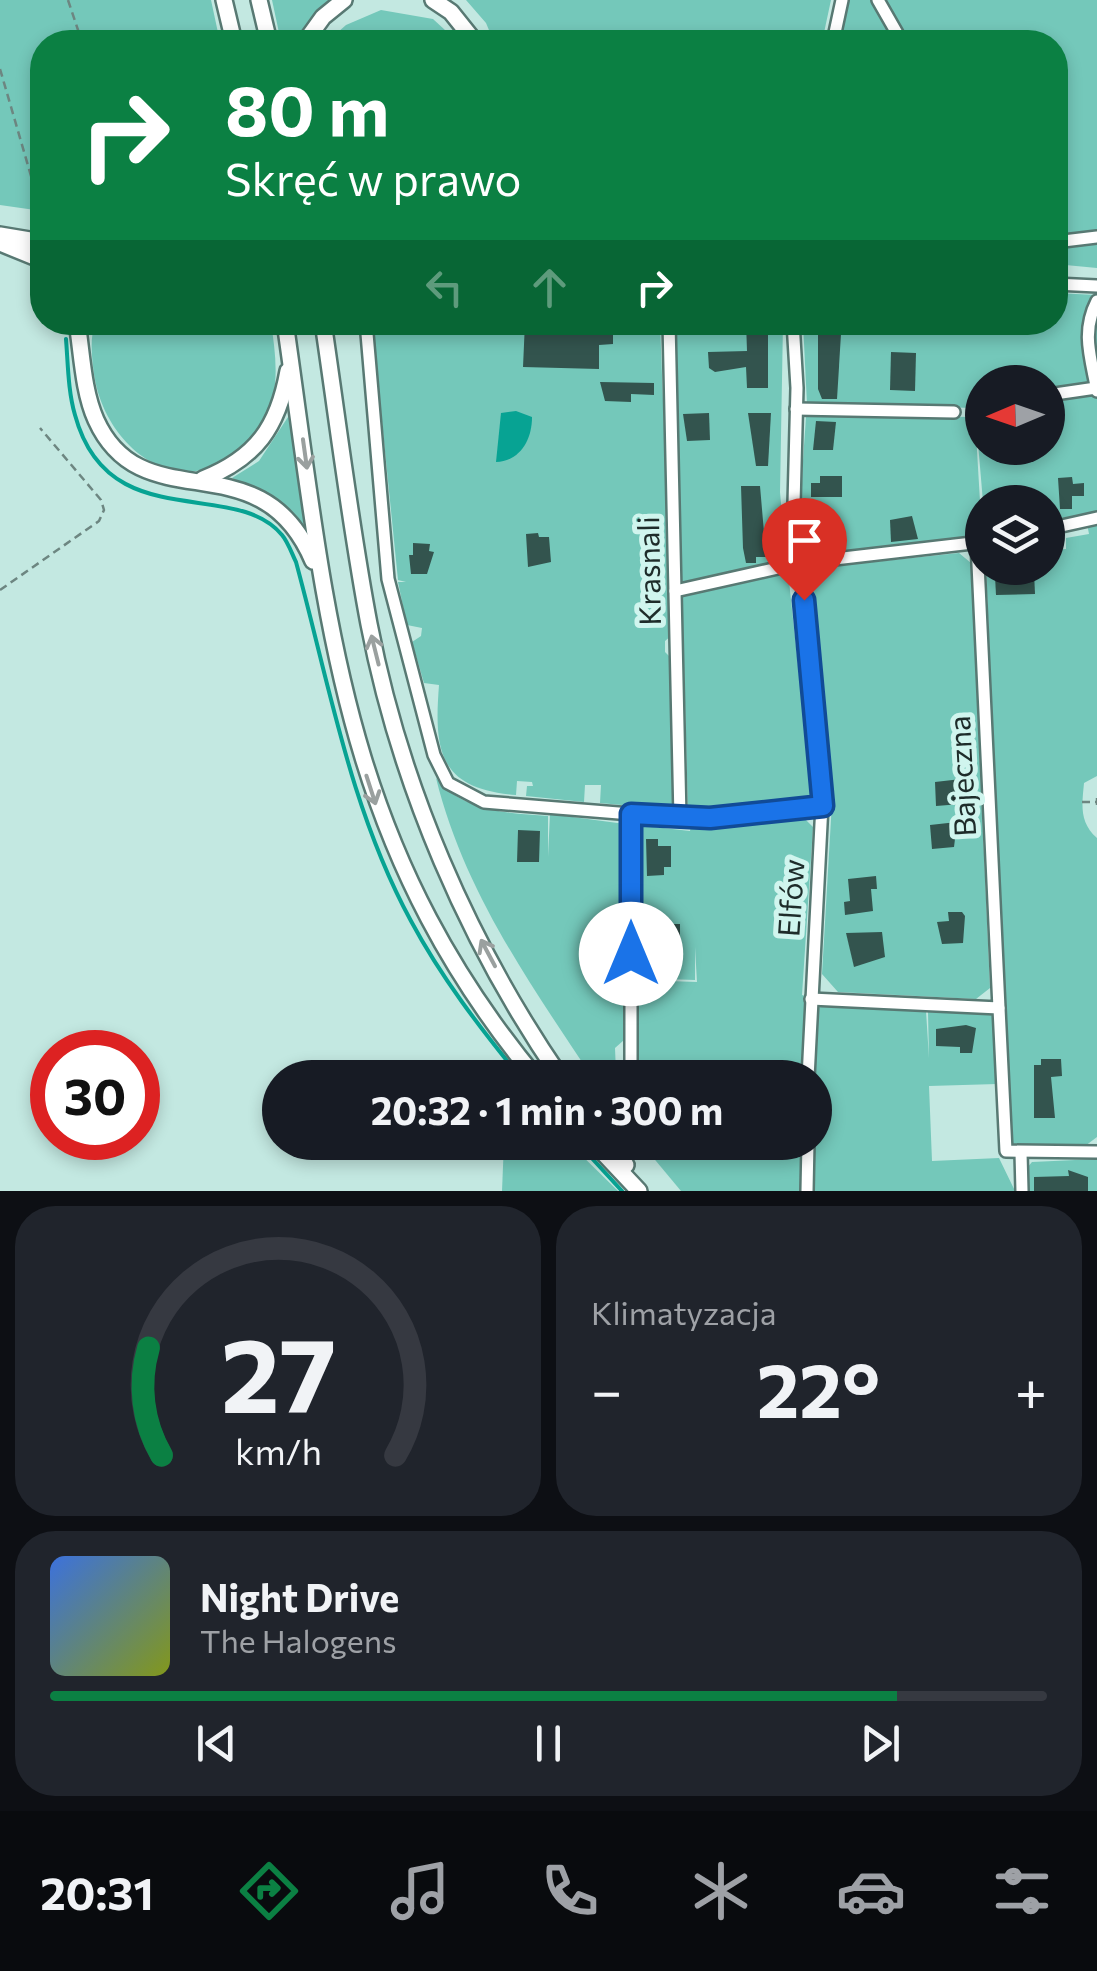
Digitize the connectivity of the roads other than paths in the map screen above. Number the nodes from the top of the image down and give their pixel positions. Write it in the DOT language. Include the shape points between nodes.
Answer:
graph roads {
  1 [pos="224,0"];
  2 [pos="260,0"];
  3 [pos="344,0"];
  4 [pos="433,0"];
  5 [pos="842,0"];
  6 [pos="878,0"];
  7 [pos="231,30"];
  8 [pos="266,30"];
  9 [pos="314,30"];
  10 [pos="466,30"];
  11 [pos="836,30"];
  12 [pos="895,30"];
  13 [pos="0,235"];
  14 [pos="1097,237"];
  15 [pos="30,240"];
  16 [pos="1068,240"];
  17 [pos="0,243"];
  18 [pos="30,255"];
  19 [pos="1068,285"];
  20 [pos="1097,286"];
  21 [pos="1097,301"];
  22 [pos="79,335"];
  23 [pos="87,335"];
  24 [pos="287,335"];
  25 [pos="324,335"];
  26 [pos="367,335"];
  27 [pos="669,335"];
  28 [pos="793,335"];
  29 [pos="290,358"];
  30 [pos="84,369"];
  31 [pos="1097,390"];
  32 [pos="1065,393"];
  33 [pos="796,408"];
  34 [pos="954,412"];
  35 [pos="199,480"];
  36 [pos="1097,518"];
  37 [pos="1065,525"];
  38 [pos="965,544"];
  39 [pos="800,562"];
  40 [pos="982,585"];
  41 [pos="675,591"];
  42 [pos="324,594"];
  43 [pos="823,806"];
  44 [pos="631,814"];
  45 [pos="680,818"];
  46 [pos="811,999"];
  47 [pos="999,1008"];
  48 [pos="522,1060"];
  49 [pos="550,1060"];
  50 [pos="631,1060"];
  51 [pos="809,1060"];
  52 [pos="1097,1152"];
  53 [pos="1021,1153"];
  54 [pos="610,1160"];
  55 [pos="623,1160"];
  56 [pos="808,1160"];
  57 [pos="639,1191"];
  58 [pos="648,1191"];
  59 [pos="808,1191"];
  60 [pos="1022,1191"];
  1 -- 7 [label="main road"];
  2 -- 8 [label="main road"];
  3 -- 9 [label="main road"];
  4 -- 10 [label="main road"];
  5 -- 11 [label="street"];
  6 -- 12 [label="street"];
  13 -- 15 [label="main road"];
  14 -- 16 [label="street"];
  17 -- 18 [label="main road"];
  19 -- 20 [label="street"];
  21 -- 31 [label="street" via="1086,340"];
  22 -- 30 [label="main road"];
  23 -- 30 [label="main road"];
  24 -- 29 [label="main road"];
  49 -- 25 [label="main road, one-way" via="462,903 405,761 369,626"];
  26 -- 44 [label="street" via="388,579 434,755 448,783 484,802"];
  27 -- 41 [label="street, Krasnali"];
  28 -- 33 [label="street, Elfów"];
  29 -- 35 [label="main road" via="268,433 241,462"];
  29 -- 42 [label="main road, one-way"];
  30 -- 35 [label="main road" via="95,418 122,456 156,476"];
  31 -- 32 [label="street"];
  33 -- 34 [label="street"];
  33 -- 39 [label="street, Elfów"];
  35 -- 42 [label="main road" via="236,488 282,514 306,544"];
  36 -- 37 [label="street"];
  38 -- 39 [label="street"];
  39 -- 41 [label="street"];
  39 -- 43 [label="street, Elfów"];
  40 -- 47 [label="street, Bajeczna"];
  41 -- 45 [label="street, Krasnali"];
  42 -- 48 [label="main road, one-way" via="347,709 402,870 454,969"];
  43 -- 45 [label="street"];
  43 -- 46 [label="street, Elfów"];
  44 -- 45 [label="street"];
  44 -- 50 [label="street"];
  46 -- 47 [label="street"];
  46 -- 51 [label="street, Elfów"];
  47 -- 53 [label="street, Bajeczna" via="1004,1146"];
  52 -- 53 [label="street"];
  53 -- 60 [label="street"];
  54 -- 57 [label="main road"];
  55 -- 58 [label="main road"];
  56 -- 59 [label="street"];
}
